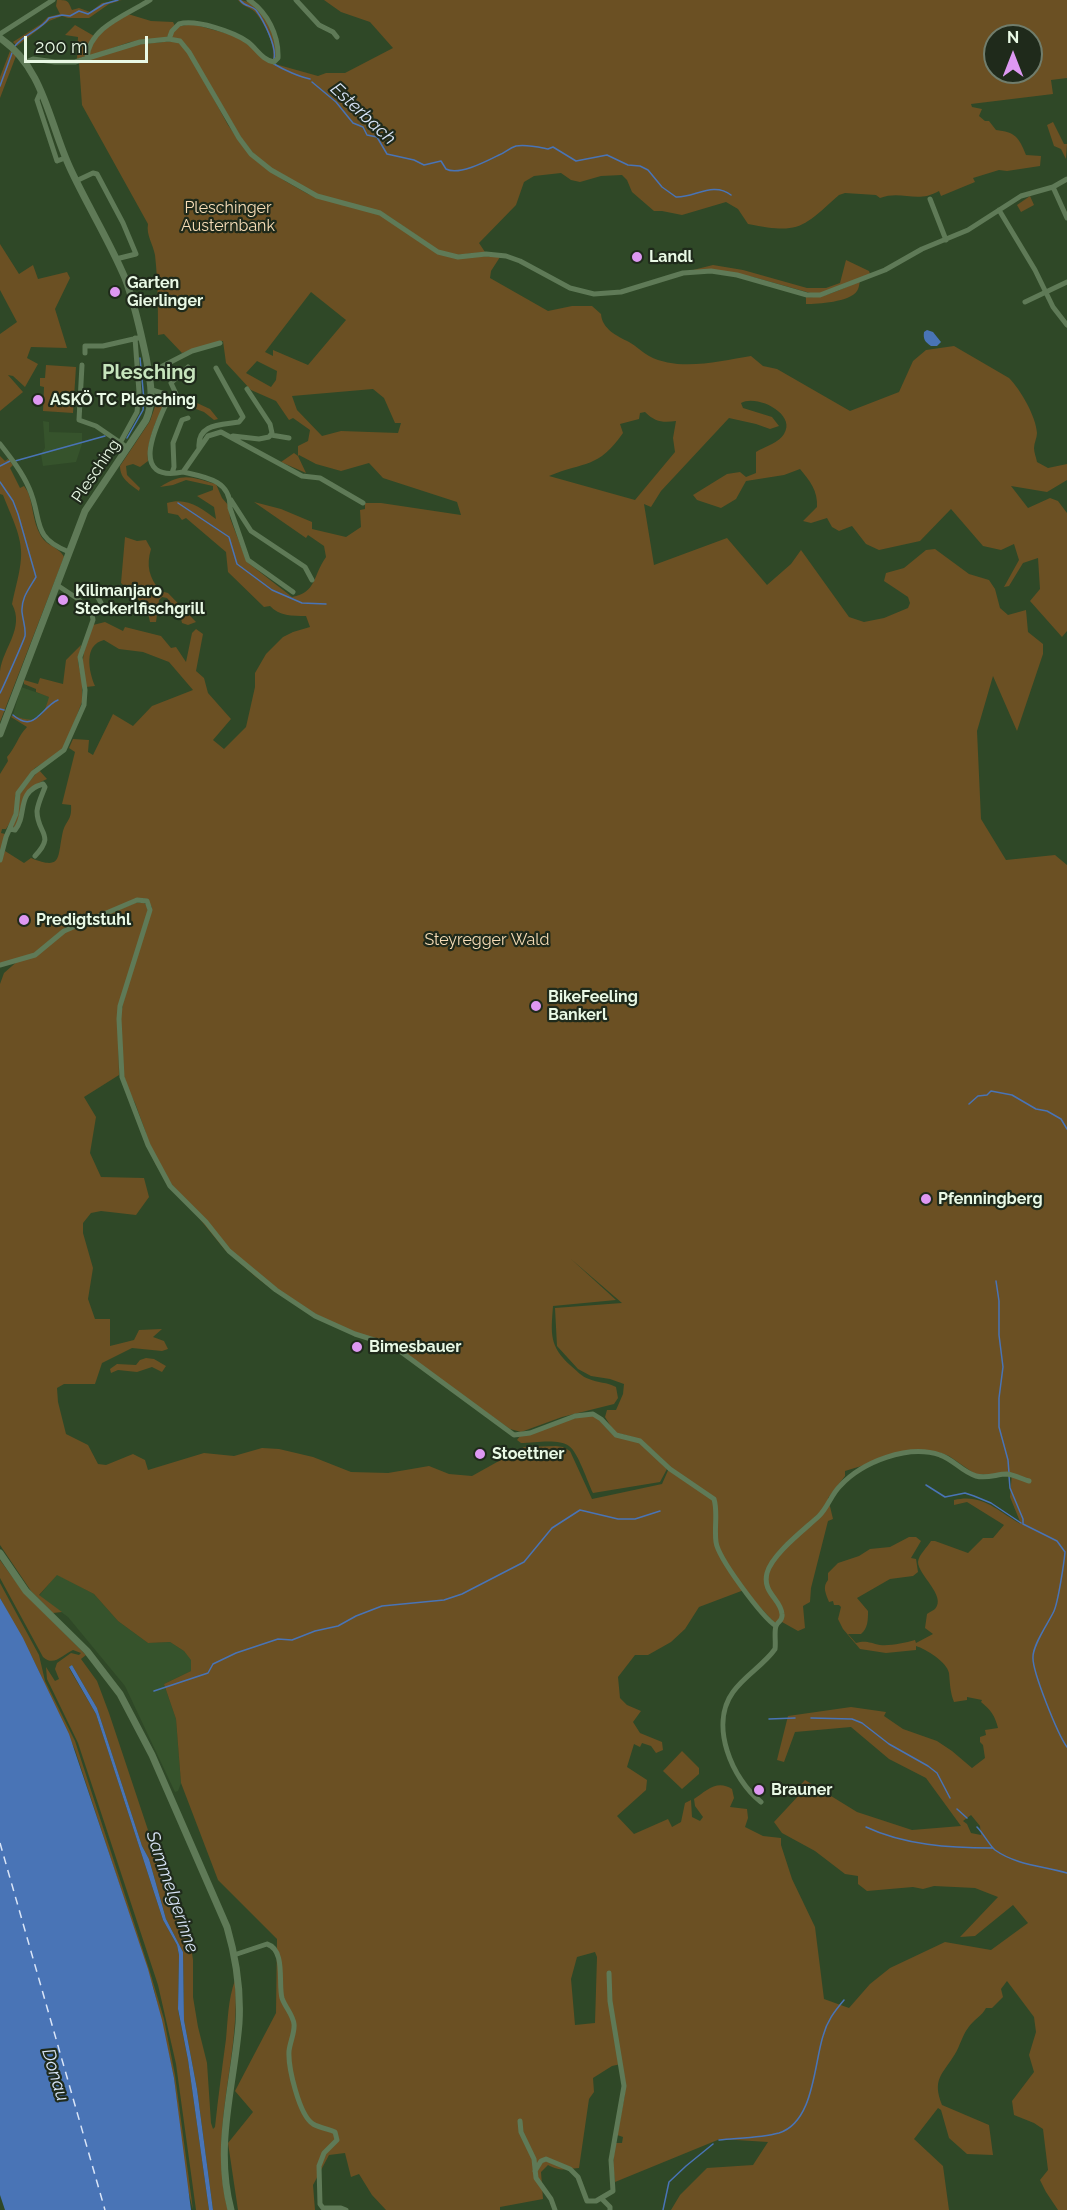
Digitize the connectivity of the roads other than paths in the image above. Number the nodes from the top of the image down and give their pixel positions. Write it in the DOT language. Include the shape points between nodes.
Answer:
graph roads {
  1 [pos="53,0"];
  2 [pos="150,0"];
  3 [pos="249,0"];
  4 [pos="296,0"];
  5 [pos="0,36"];
  6 [pos="337,37"];
  7 [pos="169,39"];
  8 [pos="87,58"];
  9 [pos="26,62"];
  10 [pos="1067,179"];
  11 [pos="76,181"];
  12 [pos="1053,187"];
  13 [pos="930,199"];
  14 [pos="999,210"];
  15 [pos="1067,218"];
  16 [pos="946,240"];
  17 [pos="116,259"];
  18 [pos="1067,282"];
  19 [pos="1046,292"];
  20 [pos="1025,302"];
  21 [pos="1067,325"];
  22 [pos="138,338"];
  23 [pos="220,344"];
  24 [pos="85,353"];
  25 [pos="82,365"];
  26 [pos="188,367"];
  27 [pos="216,369"];
  28 [pos="149,373"];
  29 [pos="247,389"];
  30 [pos="152,390"];
  31 [pos="167,402"];
  32 [pos="188,418"];
  33 [pos="228,435"];
  34 [pos="271,435"];
  35 [pos="289,438"];
  36 [pos="120,443"];
  37 [pos="0,444"];
  38 [pos="128,448"];
  39 [pos="199,448"];
  40 [pos="183,472"];
  41 [pos="172,473"];
  42 [pos="230,499"];
  43 [pos="363,503"];
  44 [pos="69,552"];
  45 [pos="312,580"];
  46 [pos="91,584"];
  47 [pos="57,585"];
  48 [pos="293,592"];
  49 [pos="101,603"];
  50 [pos="0,734"];
  51 [pos="10,829"];
  52 [pos="35,856"];
  53 [pos="0,860"];
  54 [pos="0,965"];
  55 [pos="1029,1481"];
  56 [pos="0,1553"];
  57 [pos="776,1626"];
  58 [pos="761,1802"];
  59 [pos="234,1955"];
  60 [pos="609,1973"];
  61 [pos="520,2121"];
  62 [pos="535,2171"];
  63 [pos="601,2199"];
  64 [pos="231,2210"];
  65 [pos="346,2210"];
  66 [pos="555,2210"];
  67 [pos="610,2210"];
  1 -- 5 [label="street"];
  2 -- 8 [label="street" via="95,37"];
  3 -- 7 [label="street" via="265,15 276,38 277,61 263,58 233,33 194,23 179,24"];
  4 -- 6 [label="street" via="319,25"];
  5 -- 9 [label="main road, Plesching"];
  7 -- 8 [label="street" via="132,43"];
  7 -- 16 [label="street" via="184,45 245,147 271,170 317,196 380,213 438,252 458,257 486,254 513,258 570,288 594,294 621,292 683,273 711,271 813,296 876,274"];
  8 -- 9 [label="street"];
  9 -- 11 [label="main road, Plesching" via="42,91"];
  10 -- 12 [label="street"];
  11 -- 17 [label="main road, Plesching"];
  11 -- 17 [label="street" via="96,174 123,223 136,254"];
  12 -- 14 [label="street" via="1021,196"];
  12 -- 15 [label="street"];
  13 -- 16 [label="street"];
  14 -- 16 [label="street"];
  14 -- 19 [label="street"];
  17 -- 22 [label="main road, Plesching" via="132,298"];
  18 -- 19 [label="street"];
  19 -- 20 [label="street"];
  19 -- 21 [label="street"];
  22 -- 24 [label="street" via="85,346"];
  22 -- 28 [label="main road, Plesching"];
  22 -- 36 [label="street" via="137,411"];
  23 -- 28 [label="street" via="192,351"];
  25 -- 36 [label="street" via="80,420"];
  26 -- 31 [label="street" via="171,383 177,396"];
  27 -- 39 [label="street" via="243,417 239,422 207,429"];
  28 -- 30 [label="main road, Plesching"];
  29 -- 34 [label="street" via="270,424"];
  30 -- 31 [label="street" via="165,394"];
  30 -- 38 [label="main road, Plesching" via="146,420"];
  31 -- 41 [label="street" via="154,430 149,454 158,470"];
  32 -- 41 [label="street" via="182,420 174,435"];
  33 -- 34 [label="street" via="259,439"];
  33 -- 39 [label="street" via="212,434"];
  33 -- 43 [label="street" via="302,476 320,478"];
  34 -- 35 [label="street"];
  36 -- 38 [label="street"];
  37 -- 44 [label="street" via="30,490 43,535"];
  38 -- 44 [label="main road, Plesching" via="87,506"];
  39 -- 40 [label="street"];
  40 -- 41 [label="street"];
  40 -- 42 [label="street" via="216,481"];
  42 -- 45 [label="street" via="251,531 305,567"];
  42 -- 48 [label="street" via="248,560"];
  44 -- 47 [label="main road, Plesching"];
  46 -- 49 [label="street"];
  47 -- 50 [label="main road, Plesching"];
  47 -- 51 [label="street" via="92,613 80,657 85,690 80,714 64,750 33,773 18,793"];
  51 -- 52 [label="street" via="18,827 25,796 43,784 37,809 45,846"];
  51 -- 53 [label="street"];
  54 -- 57 [label="street" via="40,952 72,927 137,900 147,901 150,910 120,1006 121,1065 126,1090 148,1145 175,1192 204,1219 229,1251 276,1290 328,1322 393,1346 514,1436 588,1414 601,1419 616,1436 640,1441 670,1469 714,1499 716,1541 721,1557"];
  55 -- 57 [label="street" via="1009,1474 975,1476 944,1456 930,1453 901,1454 858,1471 837,1488 822,1513 773,1560 766,1581 782,1612"];
  56 -- 59 [label="main road" via="26,1591 103,1669 127,1706 219,1906"];
  57 -- 58 [label="street" via="775,1649 734,1691 723,1723 735,1770"];
  59 -- 64 [label="main road" via="239,2021 223,2150"];
  59 -- 65 [label="street" via="267,1944 273,1947 281,1969 282,1997 294,2023 289,2052 292,2078 307,2118 335,2132 337,2140 324,2153 319,2166 321,2205"];
  60 -- 63 [label="street" via="624,2092 611,2160 613,2191"];
  61 -- 62 [label="street"];
  62 -- 63 [label="street" via="541,2161 554,2161 578,2177 587,2201"];
  62 -- 66 [label="street"];
  63 -- 67 [label="street"];
}
